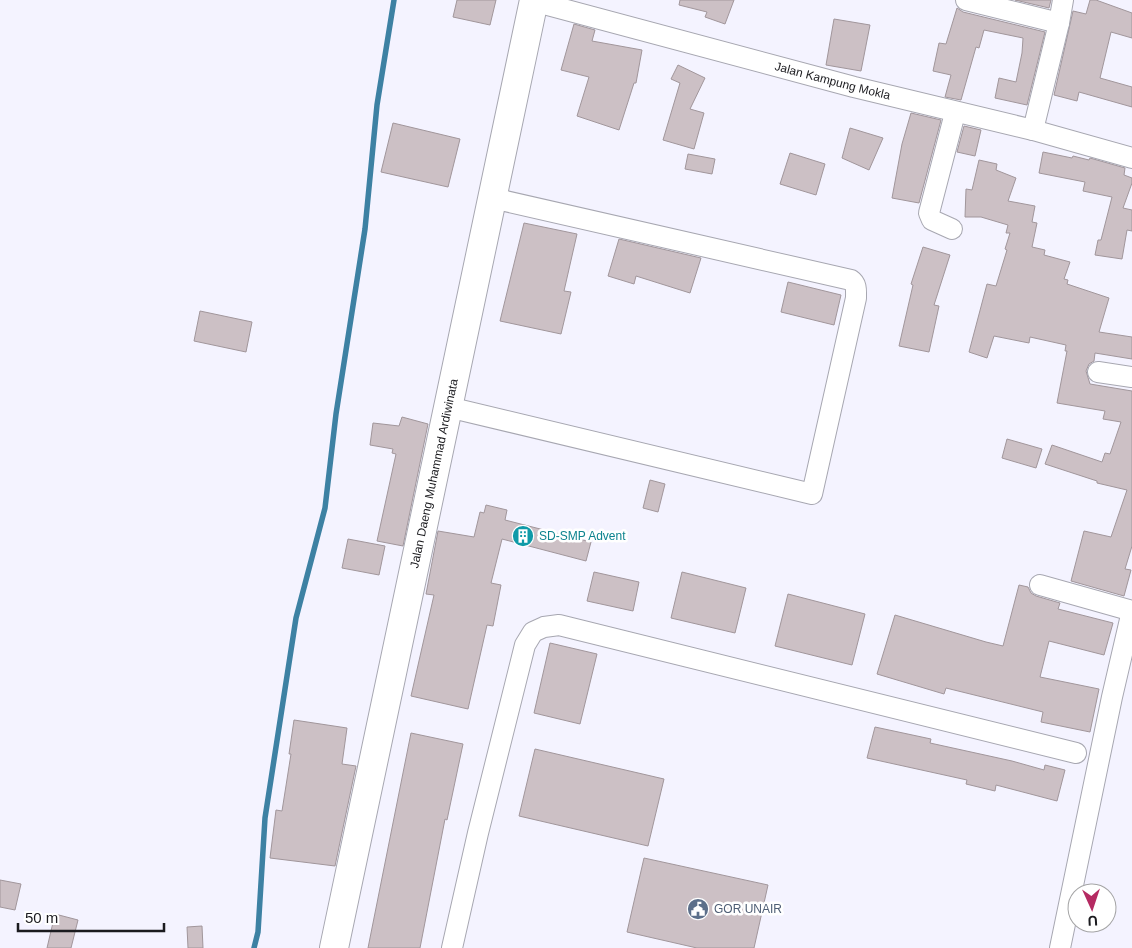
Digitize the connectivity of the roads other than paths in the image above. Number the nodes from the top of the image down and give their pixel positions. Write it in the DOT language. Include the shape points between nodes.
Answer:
graph roads {
  1 [pos="966,0"];
  2 [pos="1063,0"];
  3 [pos="533,1"];
  4 [pos="1059,23"];
  5 [pos="956,112"];
  6 [pos="1033,130"];
  7 [pos="1132,158"];
  8 [pos="492,198"];
  9 [pos="952,229"];
  10 [pos="1098,372"];
  11 [pos="1132,377"];
  12 [pos="448,407"];
  13 [pos="1040,585"];
  14 [pos="1076,753"];
  15 [pos="334,948"];
  16 [pos="452,948"];
  17 [pos="1060,948"];
  1 -- 4 [label="street"];
  2 -- 4 [label="street"];
  3 -- 5 [label="street, Jalan Kampung Mokla"];
  3 -- 8 [label="main road, Jalan Daeng Muhammad Ardiwinata"];
  4 -- 6 [label="street"];
  5 -- 6 [label="street, Jalan Kampung Mokla"];
  5 -- 9 [label="street" via="929,213 932,220"];
  6 -- 7 [label="street, Jalan Kampung Mokla"];
  8 -- 12 [label="main road, Jalan Daeng Muhammad Ardiwinata"];
  8 -- 12 [label="street" via="850,280 856,286 856,298 812,494"];
  10 -- 11 [label="street"];
  12 -- 15 [label="main road, Jalan Daeng Muhammad Ardiwinata"];
  13 -- 17 [label="street" via="1132,611"];
  14 -- 16 [label="street" via="636,643 559,625 544,627 533,632 525,645"];
}
